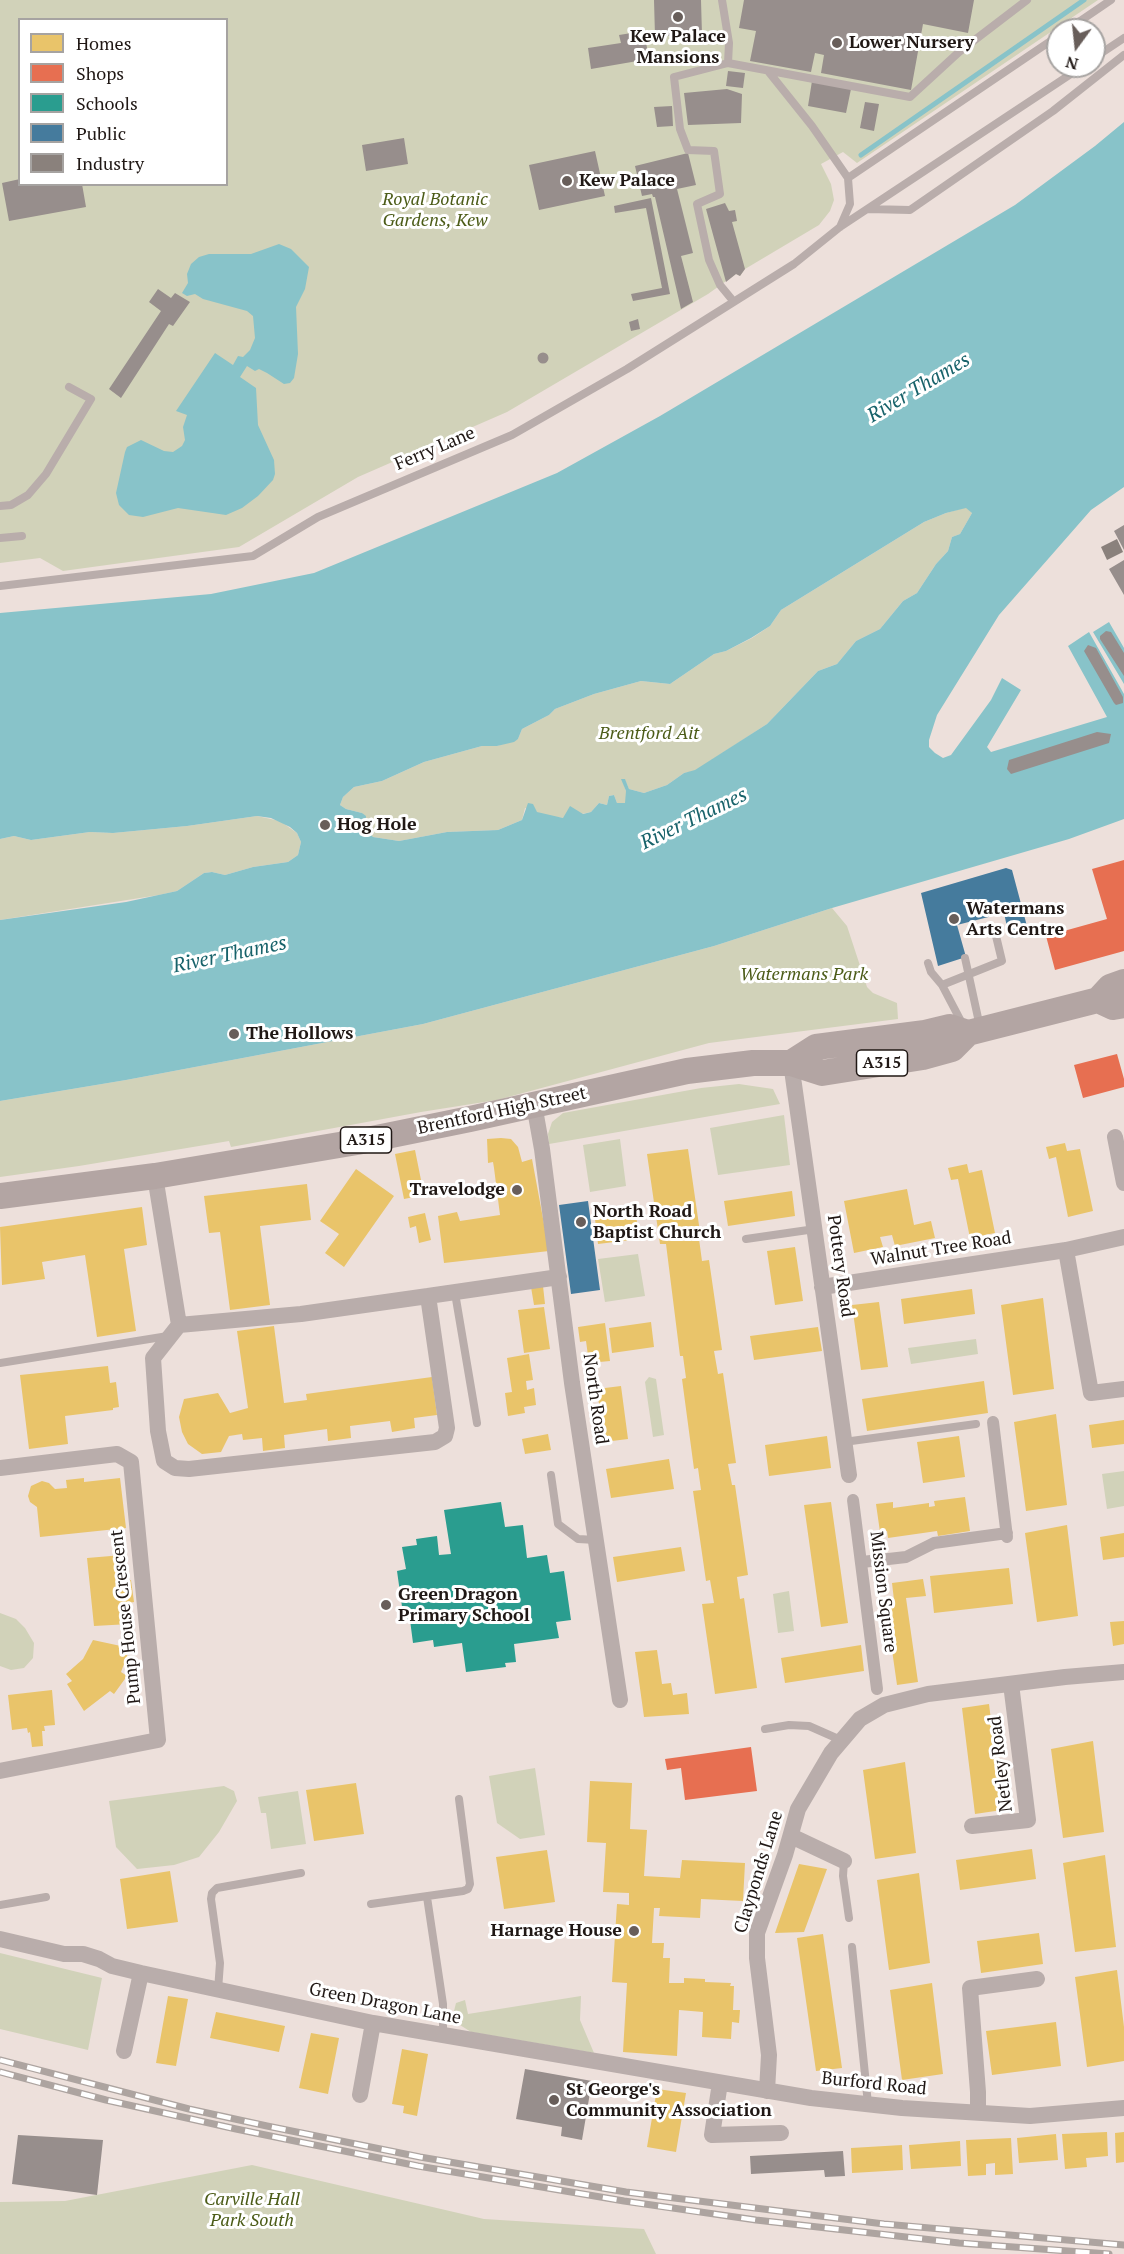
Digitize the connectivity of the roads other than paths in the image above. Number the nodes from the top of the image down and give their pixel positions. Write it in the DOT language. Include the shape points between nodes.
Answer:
graph roads {
  1 [pos="722,0"];
  2 [pos="1027,0"];
  3 [pos="1111,0"];
  4 [pos="1085,18"];
  5 [pos="1124,38"];
  6 [pos="1046,44"];
  7 [pos="1106,50"];
  8 [pos="1124,56"];
  9 [pos="728,63"];
  10 [pos="768,71"];
  11 [pos="1065,78"];
  12 [pos="848,178"];
  13 [pos="868,209"];
  14 [pos="840,227"];
  15 [pos="734,302"];
  16 [pos="69,387"];
  17 [pos="0,506"];
  18 [pos="22,536"];
  19 [pos="0,538"];
  20 [pos="0,586"];
  21 [pos="996,936"];
  22 [pos="965,958"];
  23 [pos="928,963"];
  24 [pos="967,975"];
  25 [pos="1124,982"];
  26 [pos="942,985"];
  27 [pos="1098,1000"];
  28 [pos="1124,1005"];
  29 [pos="974,1032"];
  30 [pos="791,1063"];
  31 [pos="534,1104"];
  32 [pos="1115,1137"];
  33 [pos="155,1176"];
  34 [pos="1124,1183"];
  35 [pos="0,1196"];
  36 [pos="815,1229"];
  37 [pos="1124,1237"];
  38 [pos="746,1239"];
  39 [pos="1066,1250"];
  40 [pos="559,1277"];
  41 [pos="822,1287"];
  42 [pos="455,1293"];
  43 [pos="428,1296"];
  44 [pos="174,1331"];
  45 [pos="0,1363"];
  46 [pos="1124,1389"];
  47 [pos="993,1422"];
  48 [pos="477,1423"];
  49 [pos="976,1424"];
  50 [pos="844,1442"];
  51 [pos="0,1468"];
  52 [pos="551,1474"];
  53 [pos="849,1475"];
  54 [pos="853,1500"];
  55 [pos="596,1540"];
  56 [pos="862,1562"];
  57 [pos="1124,1672"];
  58 [pos="1011,1684"];
  59 [pos="877,1689"];
  60 [pos="620,1700"];
  61 [pos="765,1729"];
  62 [pos="843,1741"];
  63 [pos="0,1771"];
  64 [pos="459,1799"];
  65 [pos="972,1826"];
  66 [pos="791,1836"];
  67 [pos="844,1861"];
  68 [pos="301,1873"];
  69 [pos="427,1896"];
  70 [pos="46,1898"];
  71 [pos="371,1904"];
  72 [pos="0,1905"];
  73 [pos="849,1918"];
  74 [pos="0,1939"];
  75 [pos="852,1947"];
  76 [pos="141,1973"];
  77 [pos="1037,1978"];
  78 [pos="218,1990"];
  79 [pos="373,2024"];
  80 [pos="443,2036"];
  81 [pos="124,2051"];
  82 [pos="720,2083"];
  83 [pos="767,2091"];
  84 [pos="360,2096"];
  85 [pos="868,2104"];
  86 [pos="1124,2108"];
  87 [pos="978,2112"];
  88 [pos="781,2133"];
  1 -- 9 [label="lane"];
  2 -- 10 [label="lane" via="959,52 909,97"];
  3 -- 4 [label="lane"];
  5 -- 7 [label="lane"];
  6 -- 12 [label="lane"];
  8 -- 13 [label="lane" via="1053,111 910,210"];
  9 -- 10 [label="lane"];
  9 -- 15 [label="lane" via="674,77 680,129 688,150 714,151 720,194 697,204 709,260 720,285"];
  10 -- 12 [label="lane"];
  11 -- 13 [label="lane, Ferry Lane"];
  12 -- 14 [label="lane" via="850,204"];
  13 -- 14 [label="lane, Ferry Lane"];
  14 -- 15 [label="lane, Ferry Lane" via="811,253"];
  15 -- 20 [label="lane, Ferry Lane" via="512,435 318,517 254,556"];
  16 -- 17 [label="lane" via="91,399 46,474 28,495 11,506"];
  18 -- 19 [label="lane"];
  21 -- 24 [label="lane" via="1002,961"];
  22 -- 24 [label="lane"];
  23 -- 26 [label="lane"];
  24 -- 26 [label="lane"];
  24 -- 29 [label="lane"];
  25 -- 27 [label="main road, Brentford High Street / A315" via="1110,987"];
  26 -- 29 [label="lane" via="955,1012"];
  27 -- 28 [label="main road, Brentford High Street / A315" via="1113,1007"];
  27 -- 29 [label="main road, Brentford High Street / A315"];
  29 -- 30 [label="main road, Brentford High Street / A315" via="952,1049 923,1057 822,1073"];
  30 -- 31 [label="main road, Brentford High Street / A315" via="724,1065 670,1073"];
  30 -- 36 [label="street, Pottery Road"];
  31 -- 33 [label="main road, Brentford High Street / A315" via="380,1137"];
  31 -- 40 [label="street, North Road"];
  32 -- 34 [label="street"];
  33 -- 35 [label="main road, Brentford High Street / A315"];
  33 -- 44 [label="street"];
  36 -- 38 [label="lane"];
  36 -- 41 [label="street, Pottery Road"];
  37 -- 39 [label="street, Walnut Tree Road"];
  39 -- 41 [label="street, Walnut Tree Road"];
  39 -- 46 [label="street" via="1090,1393"];
  40 -- 42 [label="street"];
  40 -- 55 [label="street, North Road"];
  41 -- 50 [label="street, Pottery Road"];
  42 -- 43 [label="street"];
  42 -- 48 [label="lane"];
  43 -- 44 [label="street"];
  43 -- 44 [label="street" via="447,1428 445,1436 435,1442 175,1468 164,1461 153,1358"];
  44 -- 45 [label="lane"];
  47 -- 56 [label="street" via="1007,1535 934,1543 906,1557"];
  49 -- 50 [label="lane"];
  50 -- 53 [label="street, Pottery Road"];
  51 -- 63 [label="street, Pump House Crescent" via="117,1454 131,1462 158,1740"];
  52 -- 55 [label="lane" via="558,1524 578,1539"];
  54 -- 56 [label="street, Mission Square"];
  55 -- 60 [label="street, North Road"];
  56 -- 59 [label="street, Mission Square"];
  57 -- 58 [label="street"];
  58 -- 62 [label="street, Clayponds Lane" via="928,1694 884,1705 861,1719"];
  58 -- 65 [label="street, Netley Road" via="1028,1820"];
  61 -- 62 [label="lane" via="808,1726"];
  62 -- 66 [label="street, Clayponds Lane" via="831,1753 802,1800"];
  64 -- 69 [label="lane" via="470,1884 463,1891"];
  66 -- 67 [label="street"];
  66 -- 83 [label="street, Clayponds Lane" via="757,1933 769,2055"];
  67 -- 73 [label="lane"];
  68 -- 78 [label="lane" via="217,1888 213,1893 220,1963"];
  69 -- 71 [label="lane"];
  69 -- 80 [label="lane" via="442,1995"];
  70 -- 72 [label="lane"];
  74 -- 76 [label="street, Green Dragon Lane" via="64,1954 82,1954"];
  75 -- 85 [label="lane"];
  76 -- 78 [label="street, Green Dragon Lane"];
  76 -- 81 [label="street"];
  77 -- 87 [label="street" via="970,1988"];
  78 -- 79 [label="street, Green Dragon Lane"];
  79 -- 80 [label="street, Green Dragon Lane"];
  79 -- 84 [label="street"];
  80 -- 82 [label="street, Green Dragon Lane"];
  82 -- 83 [label="street, Green Dragon Lane"];
  82 -- 88 [label="street" via="712,2135"];
  83 -- 85 [label="street, Burford Road"];
  85 -- 87 [label="street, Burford Road"];
  86 -- 87 [label="street, Burford Road" via="1050,2116"];
}
